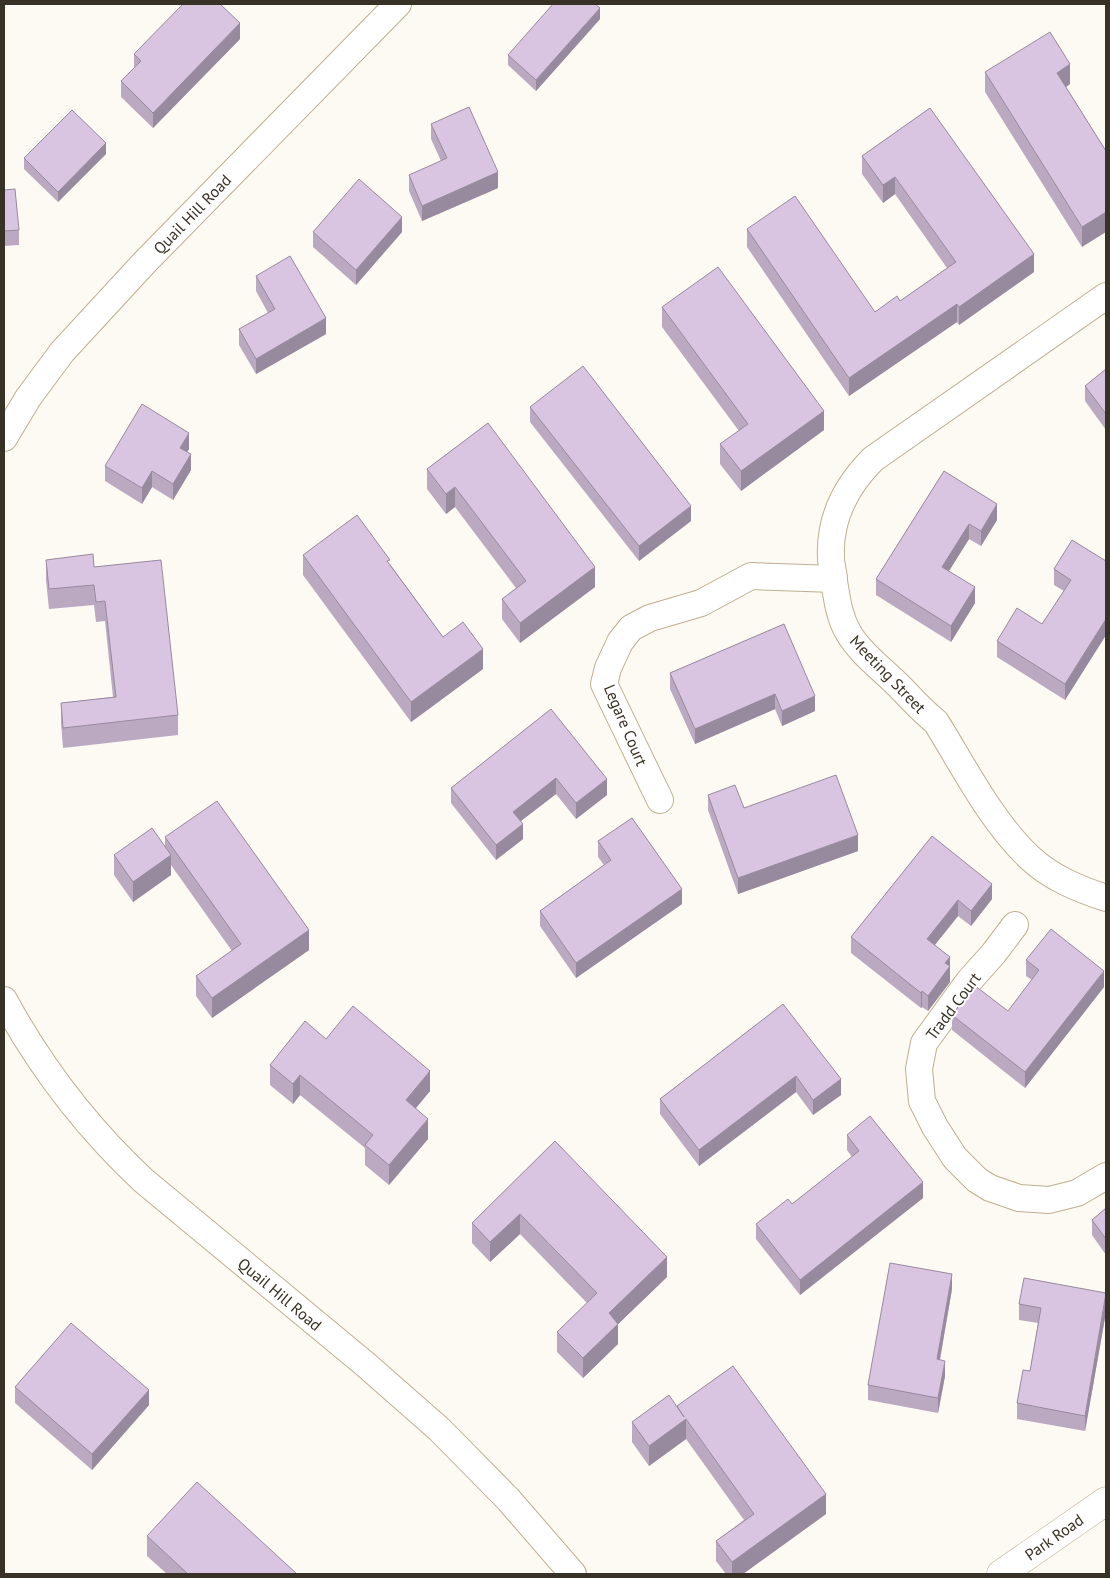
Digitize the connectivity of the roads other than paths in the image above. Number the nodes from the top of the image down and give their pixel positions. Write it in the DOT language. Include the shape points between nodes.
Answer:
graph roads {
  1 [pos="398,4"];
  2 [pos="1106,296"];
  3 [pos="4,438"];
  4 [pos="834,579"];
  5 [pos="660,800"];
  6 [pos="1106,898"];
  7 [pos="1015,925"];
  8 [pos="4,1000"];
  9 [pos="1106,1176"];
  10 [pos="1106,1500"];
  11 [pos="574,1574"];
  12 [pos="1001,1574"];
  1 -- 3 [label="street, Quail Hill Road" via="145,262 62,352"];
  2 -- 4 [label="street, Meeting Street" via="873,459 862,470 843,497 832,527"];
  4 -- 5 [label="street, Legare Court" via="751,576 701,603 650,618 630,628 608,668 604,684"];
  4 -- 6 [label="street, Meeting Street" via="837,604 848,632 866,656 936,722 1003,830 1030,859 1063,881"];
  7 -- 9 [label="street, Tradd Court" via="924,1043 919,1069 922,1101 955,1158 990,1188 1019,1198 1048,1200 1077,1192"];
  8 -- 11 [label="street, Quail Hill Road" via="23,1036 66,1098 116,1156 439,1429 513,1504"];
  10 -- 12 [label="main road, Park Road"];
}
